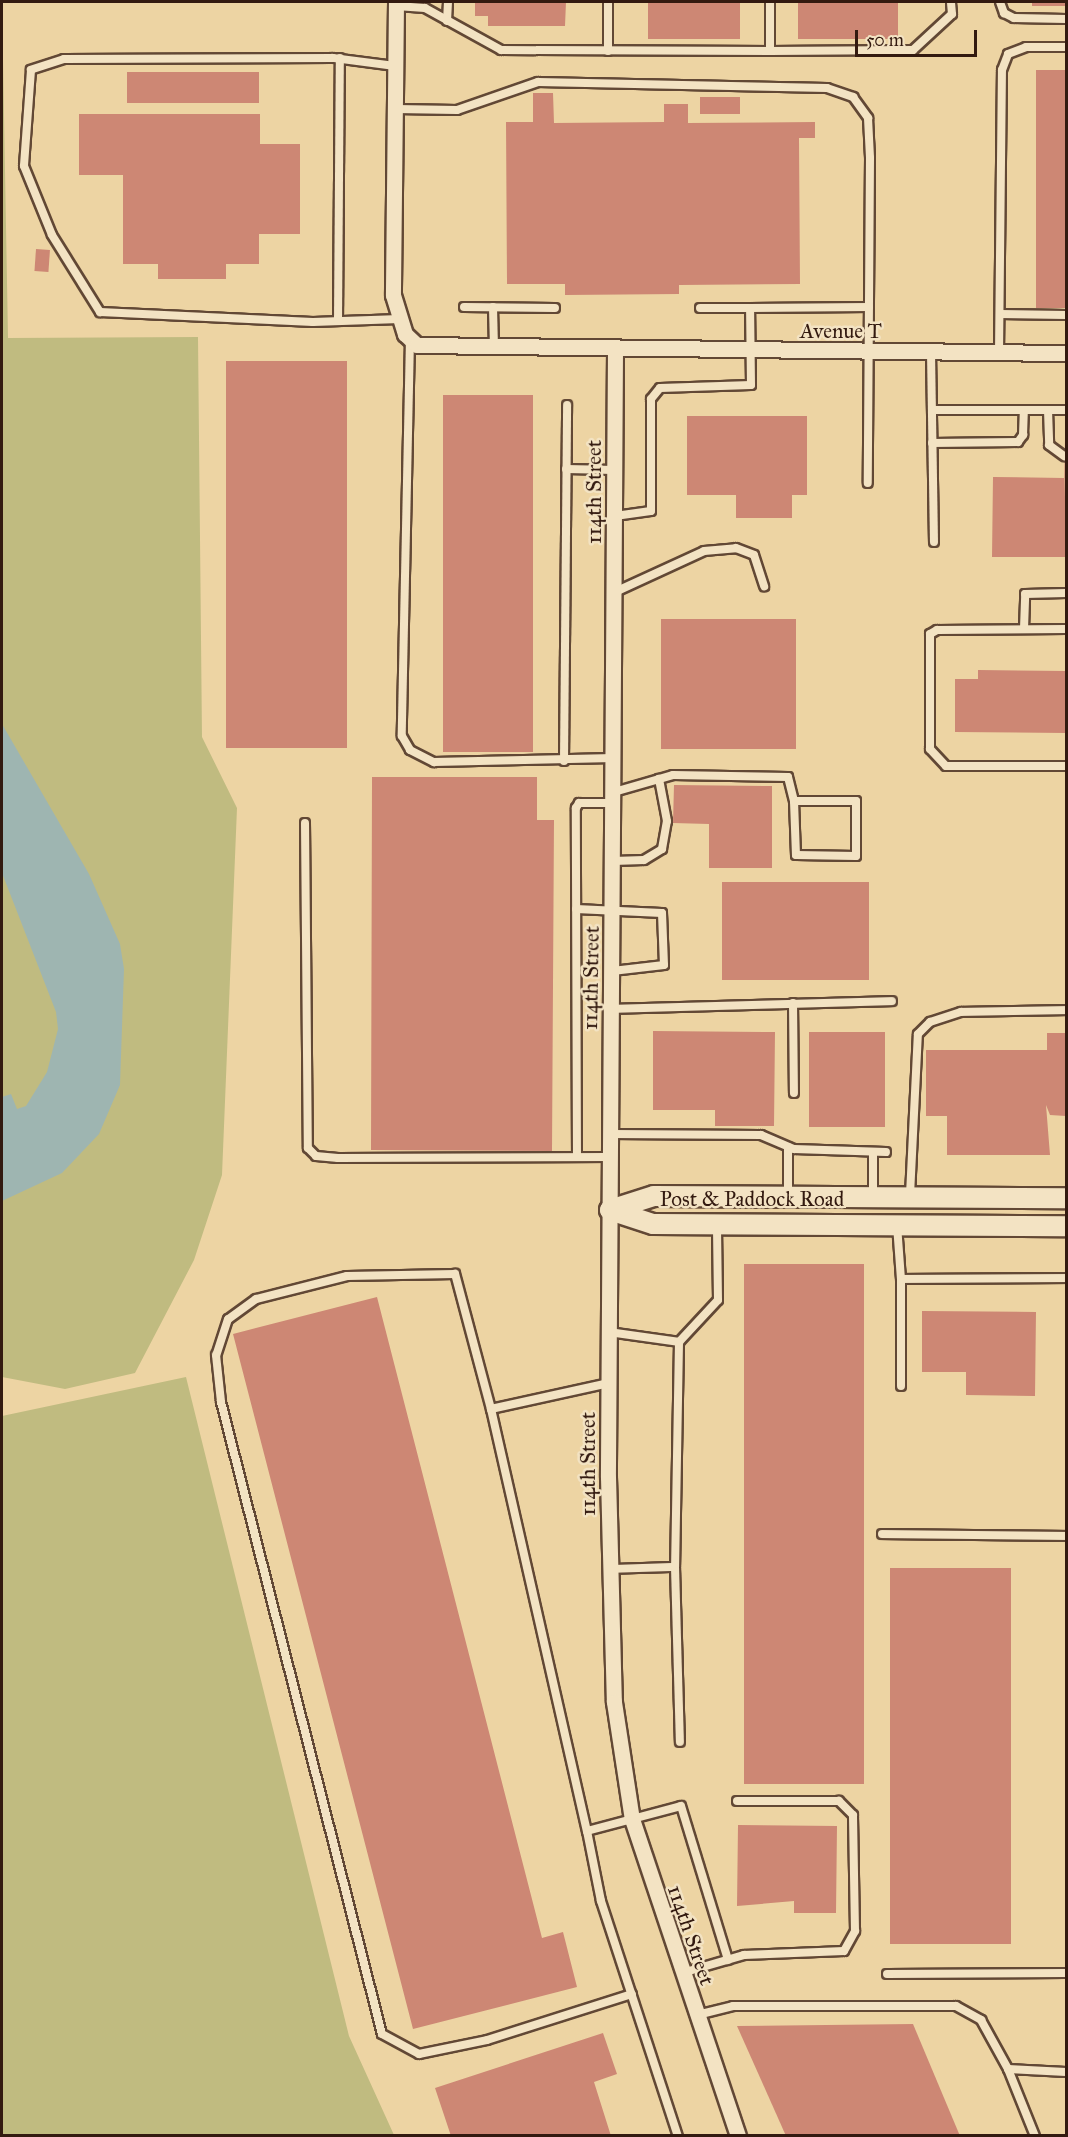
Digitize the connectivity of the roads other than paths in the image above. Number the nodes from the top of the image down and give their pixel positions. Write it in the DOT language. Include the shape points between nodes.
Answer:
graph roads {
  1 [pos="448,2"];
  2 [pos="608,2"];
  3 [pos="770,2"];
  4 [pos="951,2"];
  5 [pos="1000,2"];
  6 [pos="396,4"];
  7 [pos="1066,19"];
  8 [pos="447,21"];
  9 [pos="1066,47"];
  10 [pos="608,51"];
  11 [pos="770,51"];
  12 [pos="340,58"];
  13 [pos="396,66"];
  14 [pos="396,110"];
  15 [pos="464,307"];
  16 [pos="494,307"];
  17 [pos="869,307"];
  18 [pos="555,308"];
  19 [pos="700,308"];
  20 [pos="750,308"];
  21 [pos="1000,314"];
  22 [pos="1066,315"];
  23 [pos="400,319"];
  24 [pos="338,321"];
  25 [pos="410,338"];
  26 [pos="494,349"];
  27 [pos="615,351"];
  28 [pos="751,351"];
  29 [pos="868,352"];
  30 [pos="931,352"];
  31 [pos="999,353"];
  32 [pos="1066,353"];
  33 [pos="567,405"];
  34 [pos="932,410"];
  35 [pos="1024,410"];
  36 [pos="1048,410"];
  37 [pos="1066,410"];
  38 [pos="932,443"];
  39 [pos="1064,456"];
  40 [pos="566,469"];
  41 [pos="615,470"];
  42 [pos="868,483"];
  43 [pos="615,516"];
  44 [pos="934,542"];
  45 [pos="764,586"];
  46 [pos="615,592"];
  47 [pos="1066,593"];
  48 [pos="1024,629"];
  49 [pos="1066,629"];
  50 [pos="614,758"];
  51 [pos="564,761"];
  52 [pos="1066,766"];
  53 [pos="660,778"];
  54 [pos="614,797"];
  55 [pos="794,801"];
  56 [pos="305,823"];
  57 [pos="613,861"];
  58 [pos="576,909"];
  59 [pos="613,910"];
  60 [pos="612,970"];
  61 [pos="892,1001"];
  62 [pos="793,1003"];
  63 [pos="612,1009"];
  64 [pos="1066,1010"];
  65 [pos="794,1093"];
  66 [pos="611,1134"];
  67 [pos="788,1146"];
  68 [pos="873,1152"];
  69 [pos="886,1152"];
  70 [pos="577,1157"];
  71 [pos="610,1157"];
  72 [pos="788,1196"];
  73 [pos="873,1196"];
  74 [pos="910,1196"];
  75 [pos="1066,1198"];
  76 [pos="610,1209"];
  77 [pos="904,1223"];
  78 [pos="717,1224"];
  79 [pos="1066,1226"];
  80 [pos="1066,1278"];
  81 [pos="901,1279"];
  82 [pos="609,1332"];
  83 [pos="679,1342"];
  84 [pos="609,1383"];
  85 [pos="901,1386"];
  86 [pos="491,1409"];
  87 [pos="882,1534"];
  88 [pos="1066,1536"];
  89 [pos="675,1568"];
  90 [pos="610,1569"];
  91 [pos="680,1742"];
  92 [pos="737,1801"];
  93 [pos="632,1819"];
  94 [pos="587,1831"];
  95 [pos="728,1960"];
  96 [pos="682,1973"];
  97 [pos="887,1974"];
  98 [pos="1066,1974"];
  99 [pos="632,1994"];
  100 [pos="697,2015"];
  101 [pos="1008,2069"];
  102 [pos="1066,2072"];
  103 [pos="678,2136"];
  104 [pos="738,2136"];
  105 [pos="1035,2136"];
  1 -- 8 [label="lane"];
  2 -- 10 [label="lane"];
  3 -- 11 [label="lane"];
  4 -- 11 [label="lane" via="952,14 913,50"];
  5 -- 7 [label="lane" via="1004,13 1014,18"];
  6 -- 8 [label="lane" via="424,8"];
  6 -- 13 [label="street"];
  8 -- 10 [label="lane" via="501,50"];
  9 -- 21 [label="lane" via="1026,47 1008,54 1002,70"];
  10 -- 11 [label="lane"];
  12 -- 13 [label="lane"];
  12 -- 24 [label="lane"];
  12 -- 24 [label="lane" via="53,62 31,70 24,166 52,235 100,312"];
  13 -- 14 [label="street"];
  14 -- 17 [label="lane" via="457,110 538,82 827,88 853,97 868,118 869,128"];
  14 -- 23 [label="street" via="393,295"];
  15 -- 16 [label="lane"];
  16 -- 18 [label="lane"];
  16 -- 26 [label="lane"];
  17 -- 20 [label="lane"];
  17 -- 29 [label="lane"];
  19 -- 20 [label="lane"];
  20 -- 28 [label="lane"];
  21 -- 22 [label="lane"];
  21 -- 31 [label="lane"];
  23 -- 24 [label="lane"];
  23 -- 25 [label="street"];
  25 -- 26 [label="street" via="417,345"];
  25 -- 51 [label="lane" via="402,736 410,750 434,762"];
  26 -- 27 [label="street"];
  27 -- 28 [label="street, Avenue T"];
  27 -- 41 [label="street, 114th Street"];
  28 -- 29 [label="street, Avenue T"];
  28 -- 43 [label="lane" via="751,385 660,388 651,399 651,511"];
  29 -- 30 [label="street, Avenue T"];
  29 -- 42 [label="lane"];
  30 -- 31 [label="street, Avenue T"];
  30 -- 34 [label="lane"];
  31 -- 32 [label="street, Avenue T"];
  33 -- 40 [label="lane"];
  34 -- 35 [label="lane"];
  34 -- 38 [label="lane"];
  35 -- 36 [label="lane"];
  35 -- 38 [label="lane" via="1023,435 1018,442"];
  36 -- 37 [label="lane"];
  36 -- 39 [label="lane" via="1049,445"];
  38 -- 44 [label="lane"];
  40 -- 41 [label="lane"];
  40 -- 51 [label="lane"];
  41 -- 43 [label="street, 114th Street"];
  43 -- 46 [label="street, 114th Street"];
  45 -- 46 [label="lane" via="754,555 736,548 704,551"];
  46 -- 50 [label="street, 114th Street"];
  47 -- 48 [label="lane" via="1025,594"];
  48 -- 49 [label="lane"];
  48 -- 52 [label="lane" via="937,630 930,634 930,749 946,766"];
  50 -- 51 [label="lane" via="582,756"];
  50 -- 54 [label="street, 114th Street"];
  53 -- 54 [label="lane"];
  53 -- 55 [label="lane" via="788,777"];
  53 -- 57 [label="lane" via="667,821 662,849 644,860"];
  54 -- 57 [label="street, 114th Street"];
  54 -- 58 [label="lane" via="577,804"];
  55 -- 55 [label="lane" via="796,855 856,856 856,801"];
  56 -- 70 [label="lane" via="308,1148 316,1156 338,1158"];
  57 -- 59 [label="street, 114th Street"];
  58 -- 59 [label="lane"];
  58 -- 70 [label="lane"];
  59 -- 60 [label="street, 114th Street"];
  59 -- 60 [label="lane" via="662,913 664,965"];
  60 -- 63 [label="street, 114th Street"];
  61 -- 62 [label="lane"];
  62 -- 63 [label="lane"];
  62 -- 65 [label="lane"];
  63 -- 66 [label="street, 114th Street"];
  64 -- 74 [label="lane" via="961,1012 930,1022 918,1034"];
  66 -- 67 [label="lane" via="761,1135"];
  66 -- 71 [label="street, 114th Street"];
  67 -- 68 [label="lane"];
  67 -- 72 [label="lane"];
  68 -- 69 [label="lane"];
  68 -- 73 [label="lane"];
  70 -- 71 [label="lane"];
  71 -- 76 [label="street, 114th Street"];
  72 -- 73 [label="street, Post & Paddock Road"];
  72 -- 76 [label="street, Post & Paddock Road" via="654,1196"];
  73 -- 74 [label="street, Post & Paddock Road"];
  74 -- 75 [label="street, Post & Paddock Road"];
  74 -- 77 [label="street"];
  76 -- 78 [label="street, Post & Paddock Road" via="653,1224"];
  76 -- 82 [label="street, 114th Street"];
  77 -- 78 [label="street, Post & Paddock Road"];
  77 -- 79 [label="street, Post & Paddock Road"];
  77 -- 81 [label="lane"];
  78 -- 83 [label="lane" via="718,1300"];
  80 -- 81 [label="lane"];
  81 -- 85 [label="lane"];
  82 -- 83 [label="lane"];
  82 -- 84 [label="street, 114th Street"];
  83 -- 89 [label="lane"];
  84 -- 86 [label="lane"];
  84 -- 90 [label="street, 114th Street"];
  86 -- 94 [label="lane"];
  86 -- 99 [label="lane" via="455,1274 347,1276 256,1299 228,1319 216,1356 221,1402 382,2034 419,2054 487,2040"];
  87 -- 88 [label="lane"];
  89 -- 90 [label="lane"];
  89 -- 91 [label="lane"];
  90 -- 93 [label="street, 114th Street" via="614,1702"];
  92 -- 95 [label="lane" via="838,1801 853,1815 855,1930 844,1951 744,1955"];
  93 -- 94 [label="lane"];
  93 -- 95 [label="lane" via="681,1806"];
  93 -- 96 [label="street, 114th Street"];
  94 -- 99 [label="lane" via="602,1901"];
  95 -- 96 [label="lane"];
  96 -- 100 [label="street, 114th Street"];
  97 -- 98 [label="lane"];
  99 -- 103 [label="lane"];
  100 -- 101 [label="lane" via="733,2007 956,2007 981,2020"];
  100 -- 104 [label="street, 114th Street"];
  101 -- 102 [label="lane"];
  101 -- 105 [label="lane"];
}
